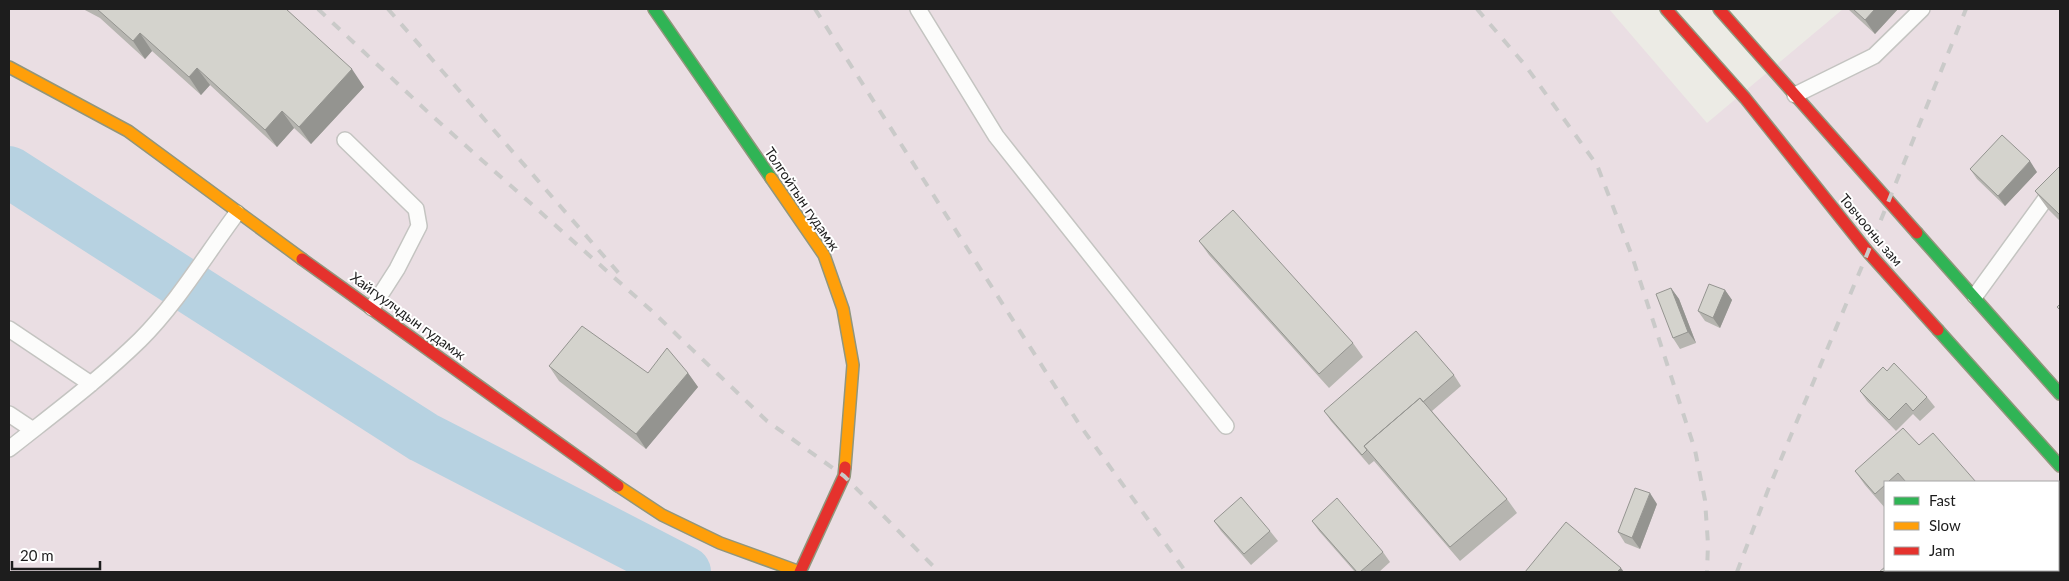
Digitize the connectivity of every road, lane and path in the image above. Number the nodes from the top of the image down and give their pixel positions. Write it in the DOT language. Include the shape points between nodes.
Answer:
graph roads {
  1 [pos="654,9"];
  2 [pos="918,9"];
  3 [pos="1666,9"];
  4 [pos="1719,9"];
  5 [pos="1922,9"];
  6 [pos="9,67"];
  7 [pos="1795,95"];
  8 [pos="345,140"];
  9 [pos="2060,179"];
  10 [pos="237,214"];
  11 [pos="1975,296"];
  12 [pos="372,308"];
  13 [pos="9,329"];
  14 [pos="91,384"];
  15 [pos="2060,394"];
  16 [pos="9,414"];
  17 [pos="1226,426"];
  18 [pos="33,430"];
  19 [pos="9,449"];
  20 [pos="2060,466"];
  21 [pos="800,572"];
  1 -- 21 [label="main road, Толгойтын гудамж" via="824,255 843,309 853,365 844,476"];
  2 -- 17 [label="lane" via="996,136"];
  3 -- 20 [label="main road, Товчооны зам" via="1745,98 1868,252"];
  4 -- 7 [label="main road"];
  5 -- 7 [label="lane" via="1874,56"];
  6 -- 10 [label="main road, Хайгуулчдын гудамж" via="128,131"];
  7 -- 11 [label="main road"];
  8 -- 12 [label="lane" via="416,209 419,226"];
  9 -- 11 [label="lane"];
  10 -- 12 [label="main road, Хайгуулчдын гудамж"];
  10 -- 14 [label="lane" via="176,298 140,339"];
  11 -- 15 [label="main road"];
  12 -- 21 [label="main road, Хайгуулчдын гудамж" via="593,469 662,515 720,543"];
  13 -- 14 [label="lane"];
  14 -- 18 [label="lane"];
  16 -- 18 [label="lane"];
  18 -- 19 [label="lane"];
}
